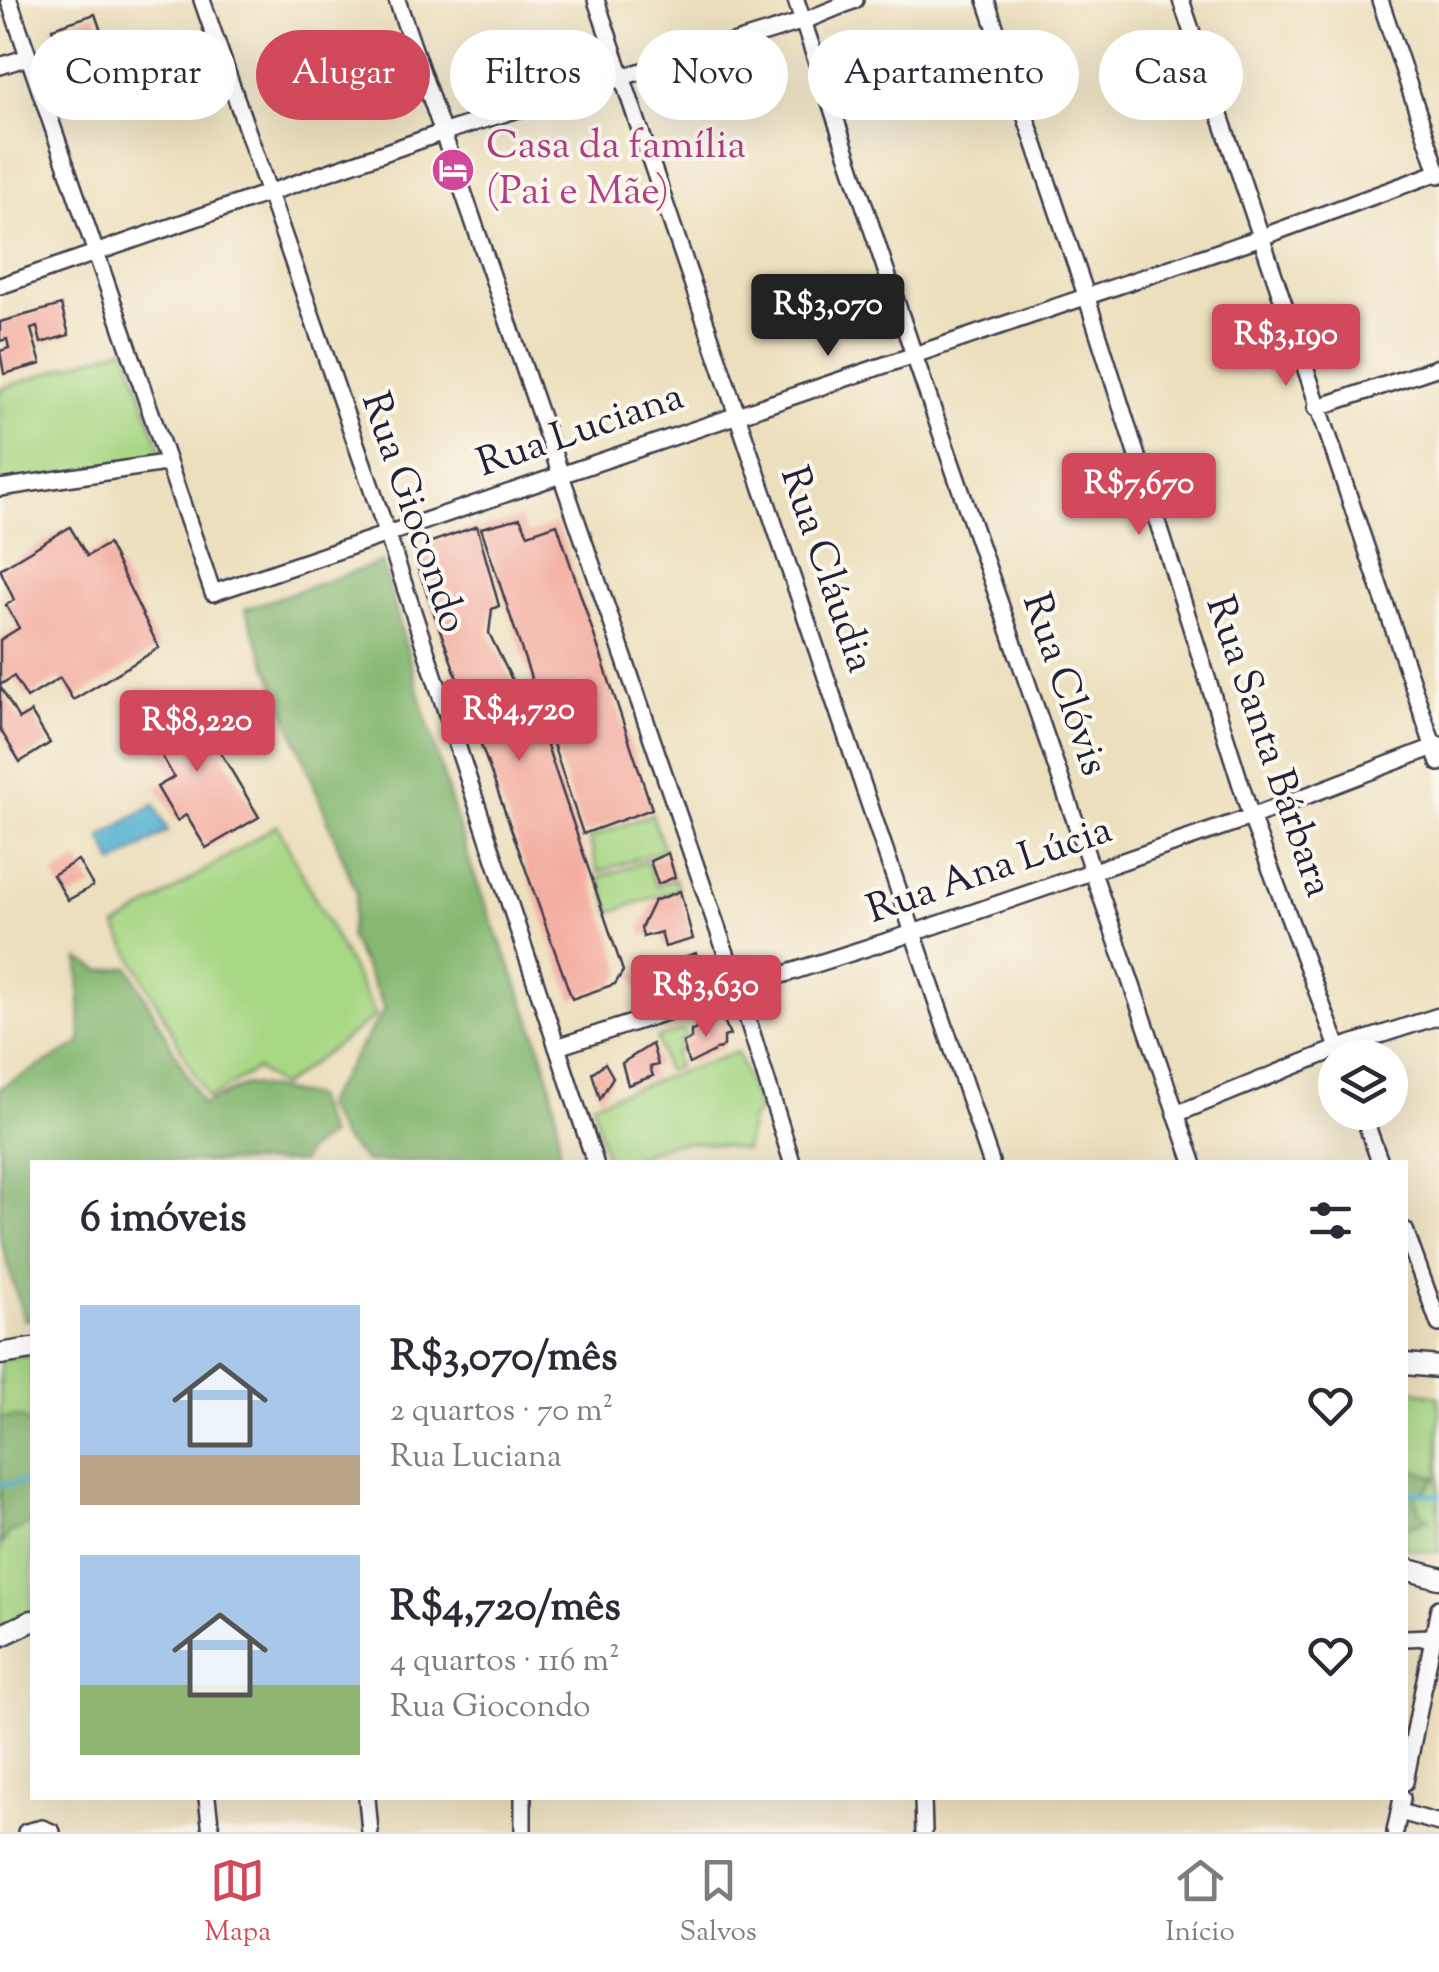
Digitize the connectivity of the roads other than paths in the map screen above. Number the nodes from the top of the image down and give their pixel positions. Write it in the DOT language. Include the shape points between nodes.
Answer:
graph roads {
  1 [pos="9,0"];
  2 [pos="202,0"];
  3 [pos="397,0"];
  4 [pos="596,0"];
  5 [pos="796,0"];
  6 [pos="855,0"];
  7 [pos="986,0"];
  8 [pos="1180,0"];
  9 [pos="1380,0"];
  10 [pos="804,21"];
  11 [pos="28,57"];
  12 [pos="0,66"];
  13 [pos="620,75"];
  14 [pos="441,133"];
  15 [pos="1439,173"];
  16 [pos="267,194"];
  17 [pos="1259,238"];
  18 [pos="96,254"];
  19 [pos="0,286"];
  20 [pos="1086,295"];
  21 [pos="914,355"];
  22 [pos="1439,367"];
  23 [pos="1316,408"];
  24 [pos="736,413"];
  25 [pos="165,462"];
  26 [pos="561,474"];
  27 [pos="0,488"];
  28 [pos="387,534"];
  29 [pos="1437,752"];
  30 [pos="1252,818"];
  31 [pos="1094,871"];
  32 [pos="916,932"];
  33 [pos="738,988"];
  34 [pos="1439,1016"];
  35 [pos="1336,1040"];
  36 [pos="1375,1040"];
  37 [pos="557,1047"];
  38 [pos="1318,1062"];
  39 [pos="1176,1114"];
  40 [pos="1368,1130"];
  41 [pos="594,1160"];
  42 [pos="791,1160"];
  43 [pos="991,1160"];
  44 [pos="1192,1160"];
  45 [pos="1379,1160"];
  46 [pos="1408,1238"];
  47 [pos="1439,1324"];
  48 [pos="30,1350"];
  49 [pos="0,1354"];
  50 [pos="1408,1364"];
  51 [pos="1439,1367"];
  52 [pos="1408,1570"];
  53 [pos="1439,1578"];
  54 [pos="1439,1608"];
  55 [pos="30,1622"];
  56 [pos="0,1636"];
  57 [pos="1408,1638"];
  58 [pos="1431,1638"];
  59 [pos="1408,1765"];
  60 [pos="207,1800"];
  61 [pos="367,1800"];
  62 [pos="523,1800"];
  63 [pos="923,1800"];
  64 [pos="1401,1805"];
  65 [pos="1439,1822"];
  66 [pos="26,1832"];
  67 [pos="52,1832"];
  68 [pos="211,1832"];
  69 [pos="370,1832"];
  70 [pos="523,1832"];
  71 [pos="924,1832"];
  72 [pos="1396,1832"];
  1 -- 11 [label="street"];
  2 -- 16 [label="street, Rua Giocondo"];
  3 -- 14 [label="street"];
  4 -- 13 [label="street, Rua Cláudia"];
  5 -- 10 [label="street, Rua Clóvis"];
  6 -- 10 [label="street"];
  7 -- 20 [label="street, Rua Santa Bárbara"];
  8 -- 17 [label="street"];
  9 -- 15 [label="street"];
  10 -- 13 [label="street"];
  10 -- 21 [label="street, Rua Clóvis"];
  11 -- 12 [label="street"];
  11 -- 18 [label="street"];
  13 -- 14 [label="street"];
  13 -- 24 [label="street, Rua Cláudia"];
  14 -- 16 [label="street"];
  14 -- 26 [label="street"];
  15 -- 17 [label="street, Rua Luciana"];
  16 -- 18 [label="street"];
  16 -- 28 [label="street, Rua Giocondo"];
  17 -- 20 [label="street, Rua Luciana"];
  17 -- 23 [label="street"];
  18 -- 19 [label="street"];
  18 -- 25 [label="street"];
  20 -- 21 [label="street, Rua Luciana"];
  20 -- 30 [label="street, Rua Santa Bárbara"];
  21 -- 24 [label="street, Rua Luciana"];
  21 -- 31 [label="street, Rua Clóvis"];
  22 -- 23 [label="street"];
  23 -- 29 [label="street"];
  24 -- 26 [label="street, Rua Luciana"];
  24 -- 32 [label="street, Rua Cláudia"];
  25 -- 27 [label="street"];
  25 -- 28 [label="street, Rua Luciana" via="213,593"];
  26 -- 28 [label="street, Rua Luciana"];
  26 -- 33 [label="street"];
  28 -- 37 [label="street, Rua Giocondo"];
  29 -- 30 [label="street, Rua Ana Lúcia"];
  30 -- 31 [label="street, Rua Ana Lúcia"];
  30 -- 35 [label="street, Rua Santa Bárbara"];
  31 -- 32 [label="street, Rua Ana Lúcia"];
  31 -- 39 [label="street, Rua Clóvis"];
  32 -- 33 [label="street, Rua Ana Lúcia"];
  32 -- 43 [label="street, Rua Cláudia"];
  33 -- 37 [label="street, Rua Ana Lúcia"];
  33 -- 42 [label="street"];
  34 -- 36 [label="street"];
  37 -- 41 [label="street, Rua Giocondo"];
  38 -- 39 [label="street"];
  39 -- 44 [label="street, Rua Clóvis"];
  40 -- 45 [label="street"];
  46 -- 47 [label="street"];
  48 -- 49 [label="main road"];
  50 -- 51 [label="main road"];
  52 -- 53 [label="main road"];
  54 -- 58 [label="street"];
  55 -- 56 [label="main road"];
  57 -- 58 [label="street"];
  58 -- 59 [label="street"];
  60 -- 68 [label="street"];
  61 -- 69 [label="street"];
  62 -- 70 [label="street"];
  63 -- 71 [label="street"];
  64 -- 65 [label="street"];
  64 -- 72 [label="street"];
  66 -- 67 [label="street"];
}
